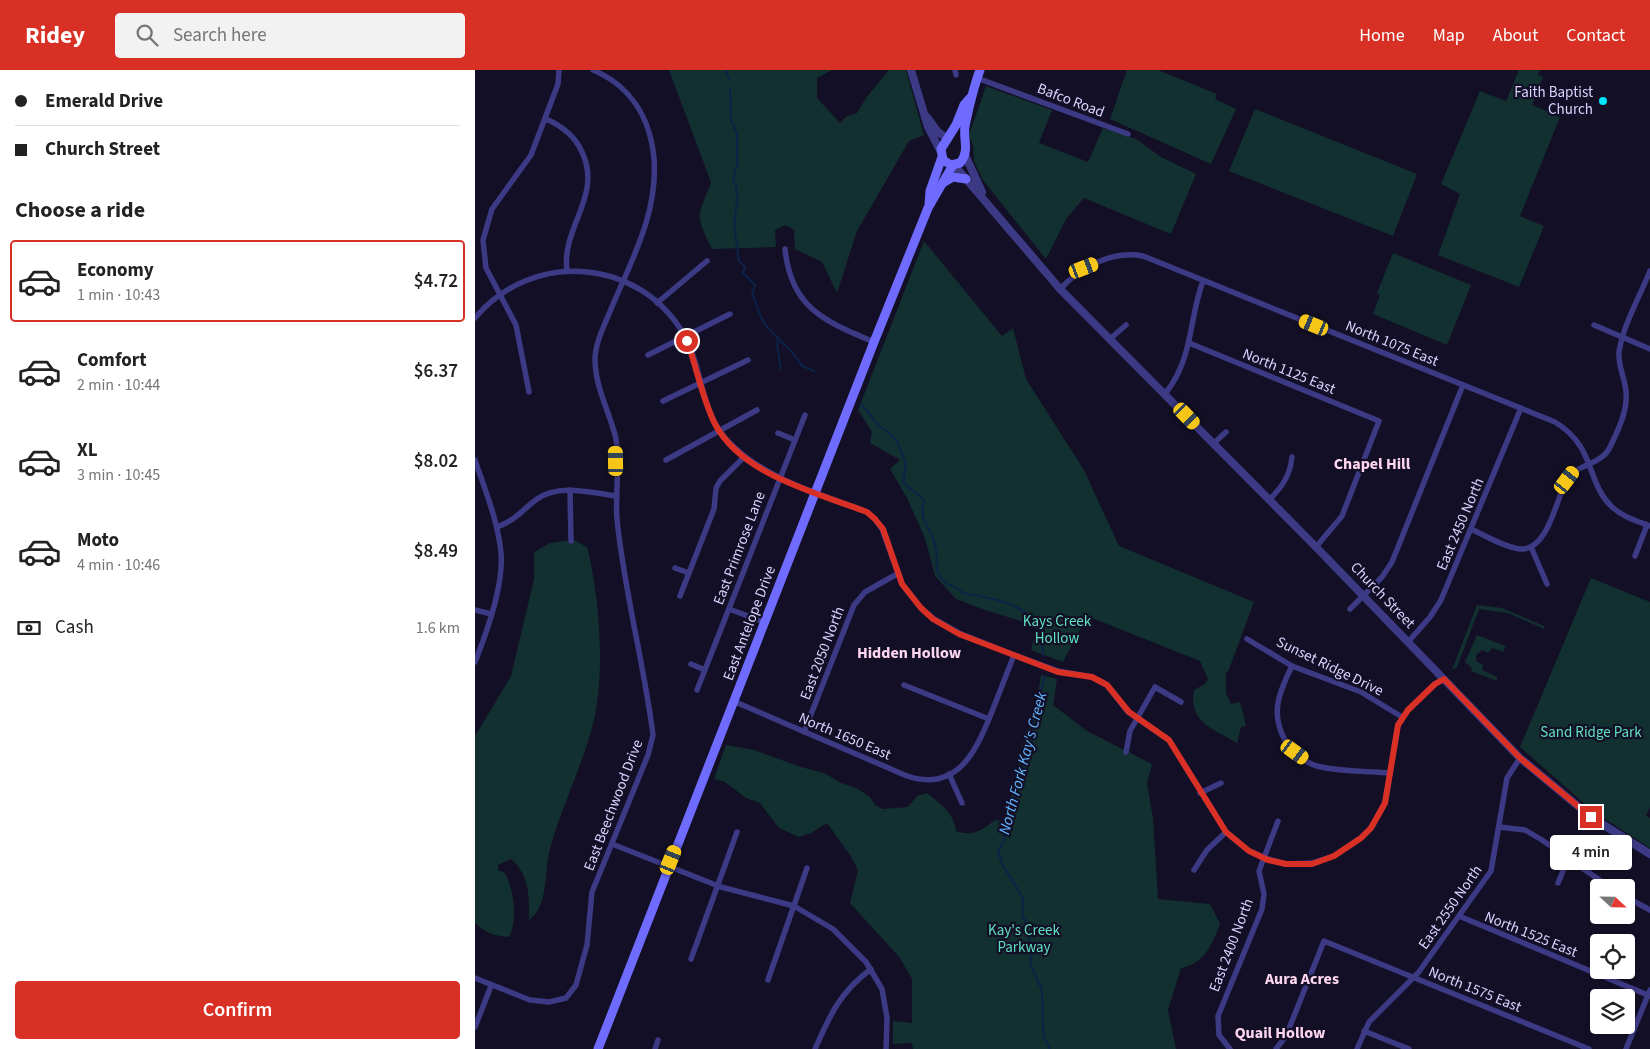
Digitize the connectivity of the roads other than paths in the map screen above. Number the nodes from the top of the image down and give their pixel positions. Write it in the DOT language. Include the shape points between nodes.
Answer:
graph roads {
  1 [pos="559,70"];
  2 [pos="593,70"];
  3 [pos="911,70"];
  4 [pos="979,74"];
  5 [pos="970,98"];
  6 [pos="926,115"];
  7 [pos="546,119"];
  8 [pos="1128,134"];
  9 [pos="948,138"];
  10 [pos="964,140"];
  11 [pos="941,155"];
  12 [pos="965,155"];
  13 [pos="954,166"];
  14 [pos="967,179"];
  15 [pos="940,187"];
  16 [pos="985,199"];
  17 [pos="928,208"];
  18 [pos="785,248"];
  19 [pos="707,261"];
  20 [pos="567,271"];
  21 [pos="1650,271"];
  22 [pos="622,281"];
  23 [pos="1203,281"];
  24 [pos="1060,289"];
  25 [pos="500,294"];
  26 [pos="657,303"];
  27 [pos="731,314"];
  28 [pos="475,318"];
  29 [pos="1126,325"];
  30 [pos="1594,325"];
  31 [pos="685,336"];
  32 [pos="1623,337"];
  33 [pos="1111,338"];
  34 [pos="874,342"];
  35 [pos="1189,343"];
  36 [pos="1650,348"];
  37 [pos="648,355"];
  38 [pos="748,360"];
  39 [pos="700,383"];
  40 [pos="1463,385"];
  41 [pos="529,392"];
  42 [pos="1165,394"];
  43 [pos="663,402"];
  44 [pos="1521,408"];
  45 [pos="757,410"];
  46 [pos="805,415"];
  47 [pos="719,430"];
  48 [pos="1226,432"];
  49 [pos="778,433"];
  50 [pos="795,440"];
  51 [pos="1214,443"];
  52 [pos="744,456"];
  53 [pos="1292,457"];
  54 [pos="475,460"];
  55 [pos="666,460"];
  56 [pos="1590,464"];
  57 [pos="779,478"];
  58 [pos="570,490"];
  59 [pos="815,492"];
  60 [pos="617,496"];
  61 [pos="1269,500"];
  62 [pos="1648,526"];
  63 [pos="497,527"];
  64 [pos="1471,529"];
  65 [pos="571,541"];
  66 [pos="1316,547"];
  67 [pos="1531,547"];
  68 [pos="1635,556"];
  69 [pos="675,568"];
  70 [pos="689,573"];
  71 [pos="897,574"];
  72 [pos="1547,584"];
  73 [pos="680,596"];
  74 [pos="1364,596"];
  75 [pos="729,609"];
  76 [pos="1350,609"];
  77 [pos="475,610"];
  78 [pos="491,614"];
  79 [pos="764,622"];
  80 [pos="1247,639"];
  81 [pos="1409,641"];
  82 [pos="1014,655"];
  83 [pos="475,662"];
  84 [pos="691,664"];
  85 [pos="1292,666"];
  86 [pos="705,670"];
  87 [pos="1444,679"];
  88 [pos="903,685"];
  89 [pos="697,690"];
  90 [pos="733,701"];
  91 [pos="1181,702"];
  92 [pos="1402,717"];
  93 [pos="1137,718"];
  94 [pos="989,719"];
  95 [pos="804,732"];
  96 [pos="1126,752"];
  97 [pos="1520,758"];
  98 [pos="1390,773"];
  99 [pos="949,774"];
  100 [pos="1221,783"];
  101 [pos="1201,793"];
  102 [pos="962,803"];
  103 [pos="1278,821"];
  104 [pos="1499,827"];
  105 [pos="737,832"];
  106 [pos="1226,832"];
  107 [pos="612,844"];
  108 [pos="1650,854"];
  109 [pos="1263,858"];
  110 [pos="1568,859"];
  111 [pos="669,866"];
  112 [pos="807,868"];
  113 [pos="1194,870"];
  114 [pos="1598,879"];
  115 [pos="1558,883"];
  116 [pos="717,885"];
  117 [pos="1635,902"];
  118 [pos="793,906"];
  119 [pos="1650,910"];
  120 [pos="1459,916"];
  121 [pos="691,959"];
  122 [pos="871,969"];
  123 [pos="1414,977"];
  124 [pos="475,978"];
  125 [pos="767,980"];
  126 [pos="491,986"];
  127 [pos="1649,994"];
  128 [pos="475,1026"];
  129 [pos="1364,1031"];
  130 [pos="658,1040"];
  131 [pos="1229,1048"];
  132 [pos="598,1049"];
  133 [pos="655,1049"];
  134 [pos="815,1049"];
  135 [pos="886,1049"];
  136 [pos="1276,1049"];
  137 [pos="1357,1049"];
  138 [pos="1409,1049"];
  139 [pos="1589,1049"];
  140 [pos="1626,1049"];
  1 -- 7 [label="street" via="558,84"];
  2 -- 22 [label="street, East Beechwood Drive" via="615,81 630,94 643,115 654,157 655,187 648,222"];
  3 -- 6 [label="street"];
  4 -- 5 [label="main road"];
  4 -- 8 [label="street, Bafco Road"];
  5 -- 9 [label="main road"];
  5 -- 10 [label="main road"];
  6 -- 9 [label="street" via="938,132"];
  6 -- 11 [label="street"];
  7 -- 20 [label="street" via="560,125 578,142 587,163 589,185 566,250"];
  7 -- 25 [label="street" via="531,155 492,209 485,229 486,268"];
  9 -- 10 [label="main road" via="955,136"];
  9 -- 11 [label="main road"];
  10 -- 12 [label="main road"];
  11 -- 13 [label="main road" via="944,162"];
  11 -- 17 [label="main road, East Antelope Drive"];
  12 -- 13 [label="main road"];
  12 -- 16 [label="street, Church Street"];
  13 -- 14 [label="street, Church Street"];
  13 -- 15 [label="main road, East Antelope Drive"];
  14 -- 15 [label="main road" via="951,178"];
  14 -- 16 [label="street, Church Street"];
  15 -- 17 [label="main road, East Antelope Drive"];
  16 -- 24 [label="street, Church Street"];
  17 -- 34 [label="main road, East Antelope Drive"];
  18 -- 34 [label="street" via="789,276 802,301 821,318"];
  19 -- 26 [label="street"];
  20 -- 22 [label="street"];
  20 -- 25 [label="street" via="534,277"];
  21 -- 32 [label="street"];
  22 -- 26 [label="street" via="645,292"];
  22 -- 60 [label="street, East Beechwood Drive" via="594,357 597,382 616,440"];
  23 -- 24 [label="street, North 1075 East" via="1143,256 1119,255 1084,268"];
  23 -- 35 [label="street" via="1193,312"];
  23 -- 40 [label="street, North 1075 East"];
  24 -- 33 [label="street, Church Street"];
  25 -- 28 [label="street"];
  25 -- 41 [label="street" via="516,325"];
  26 -- 31 [label="street"];
  27 -- 31 [label="street"];
  29 -- 33 [label="street"];
  30 -- 32 [label="street"];
  31 -- 37 [label="street"];
  31 -- 39 [label="street"];
  32 -- 36 [label="street"];
  32 -- 56 [label="street" via="1619,357 1626,396 1622,417 1606,454"];
  33 -- 42 [label="street, Church Street"];
  34 -- 59 [label="main road, East Antelope Drive"];
  35 -- 42 [label="street" via="1177,379"];
  35 -- 66 [label="street, North 1125 East" via="1379,421 1342,516"];
  38 -- 39 [label="street"];
  39 -- 43 [label="street"];
  39 -- 47 [label="street"];
  40 -- 44 [label="street, North 1075 East"];
  40 -- 74 [label="street" via="1391,562"];
  42 -- 51 [label="street, Church Street"];
  44 -- 56 [label="street, North 1075 East" via="1571,432"];
  44 -- 64 [label="street, East 2450 North"];
  45 -- 47 [label="street"];
  46 -- 50 [label="street, East Primrose Lane"];
  47 -- 52 [label="street"];
  47 -- 55 [label="street"];
  48 -- 51 [label="street"];
  49 -- 50 [label="street"];
  50 -- 57 [label="street, East Primrose Lane"];
  51 -- 61 [label="street, Church Street"];
  52 -- 57 [label="street" via="761,470"];
  52 -- 70 [label="street" via="719,480 714,509"];
  53 -- 61 [label="street" via="1291,469 1283,486"];
  54 -- 63 [label="street"];
  56 -- 62 [label="street, North 1075 East" via="1600,491 1611,506 1624,516"];
  56 -- 67 [label="street" via="1573,472 1567,480 1545,533"];
  57 -- 59 [label="street"];
  57 -- 75 [label="street, East Primrose Lane"];
  58 -- 60 [label="street"];
  58 -- 63 [label="street" via="551,491 538,498 513,521"];
  58 -- 65 [label="street"];
  59 -- 71 [label="street" via="867,512 875,519 883,529"];
  59 -- 79 [label="main road, East Antelope Drive"];
  60 -- 107 [label="street, East Beechwood Drive" via="617,518 653,735"];
  61 -- 66 [label="street, Church Street"];
  62 -- 68 [label="street"];
  63 -- 78 [label="street" via="500,581"];
  64 -- 67 [label="street" via="1510,546"];
  64 -- 81 [label="street, East 2450 North" via="1441,600"];
  66 -- 74 [label="street, Church Street"];
  67 -- 72 [label="street"];
  69 -- 70 [label="street"];
  70 -- 73 [label="street"];
  71 -- 82 [label="street" via="910,595 933,619 959,634"];
  71 -- 95 [label="street, East 2050 North" via="865,592 854,605"];
  74 -- 76 [label="street"];
  74 -- 81 [label="street, Church Street"];
  75 -- 79 [label="street"];
  75 -- 86 [label="street, East Primrose Lane"];
  77 -- 78 [label="street"];
  78 -- 83 [label="street"];
  79 -- 90 [label="main road, East Antelope Drive"];
  80 -- 85 [label="street, Sunset Ridge Drive"];
  81 -- 87 [label="street, Church Street"];
  82 -- 93 [label="street" via="1058,672 1100,680"];
  82 -- 94 [label="street"];
  84 -- 86 [label="street"];
  85 -- 92 [label="street, Sunset Ridge Drive" via="1361,692"];
  85 -- 98 [label="street" via="1277,712 1286,744 1317,766"];
  86 -- 89 [label="street, East Primrose Lane"];
  87 -- 92 [label="street"];
  87 -- 97 [label="street, Church Street"];
  88 -- 94 [label="street"];
  90 -- 95 [label="street, North 1650 East"];
  90 -- 111 [label="main road, East Antelope Drive"];
  91 -- 93 [label="street" via="1155,687"];
  92 -- 98 [label="street" via="1395,735"];
  93 -- 96 [label="street" via="1127,737"];
  93 -- 101 [label="street" via="1169,740"];
  94 -- 99 [label="street" via="969,760"];
  95 -- 99 [label="street, North 1650 East" via="915,778 938,778"];
  97 -- 104 [label="street, East 2550 North" via="1507,778"];
  97 -- 108 [label="street, Church Street" via="1591,817"];
  98 -- 109 [label="street" via="1385,803 1378,817 1361,838 1342,852 1312,864 1286,864"];
  99 -- 102 [label="street"];
  100 -- 101 [label="street"];
  101 -- 106 [label="street"];
  103 -- 109 [label="street, East 2400 North"];
  104 -- 110 [label="street" via="1525,830"];
  104 -- 120 [label="street, East 2550 North" via="1491,871"];
  105 -- 116 [label="street"];
  106 -- 109 [label="street"];
  106 -- 113 [label="street" via="1207,850"];
  107 -- 111 [label="street"];
  107 -- 126 [label="street, East Beechwood Drive" via="592,892 587,945 576,985 566,998 549,1002 530,1000"];
  109 -- 131 [label="street, East 2400 North" via="1259,871 1264,894 1262,910 1218,1016 1219,1035"];
  110 -- 114 [label="street"];
  110 -- 115 [label="street"];
  111 -- 116 [label="street"];
  111 -- 132 [label="main road, East Antelope Drive"];
  112 -- 118 [label="street"];
  116 -- 118 [label="street"];
  116 -- 121 [label="street"];
  117 -- 119 [label="street"];
  118 -- 122 [label="street" via="821,920 844,938"];
  118 -- 125 [label="street"];
  120 -- 123 [label="street, East 2550 North"];
  120 -- 127 [label="street, North 1525 East"];
  122 -- 134 [label="street" via="836,1003"];
  122 -- 135 [label="street" via="882,988 885,1003"];
  123 -- 129 [label="street, East 2550 North" via="1376,1013"];
  123 -- 136 [label="street, North 1575 East" via="1324,941 1286,1036"];
  123 -- 139 [label="street, North 1575 East"];
  124 -- 126 [label="street, East Beechwood Drive"];
  126 -- 128 [label="street"];
  127 -- 140 [label="street"];
  129 -- 137 [label="street, East 2550 North"];
  129 -- 138 [label="street"];
  130 -- 133 [label="street"];
}
